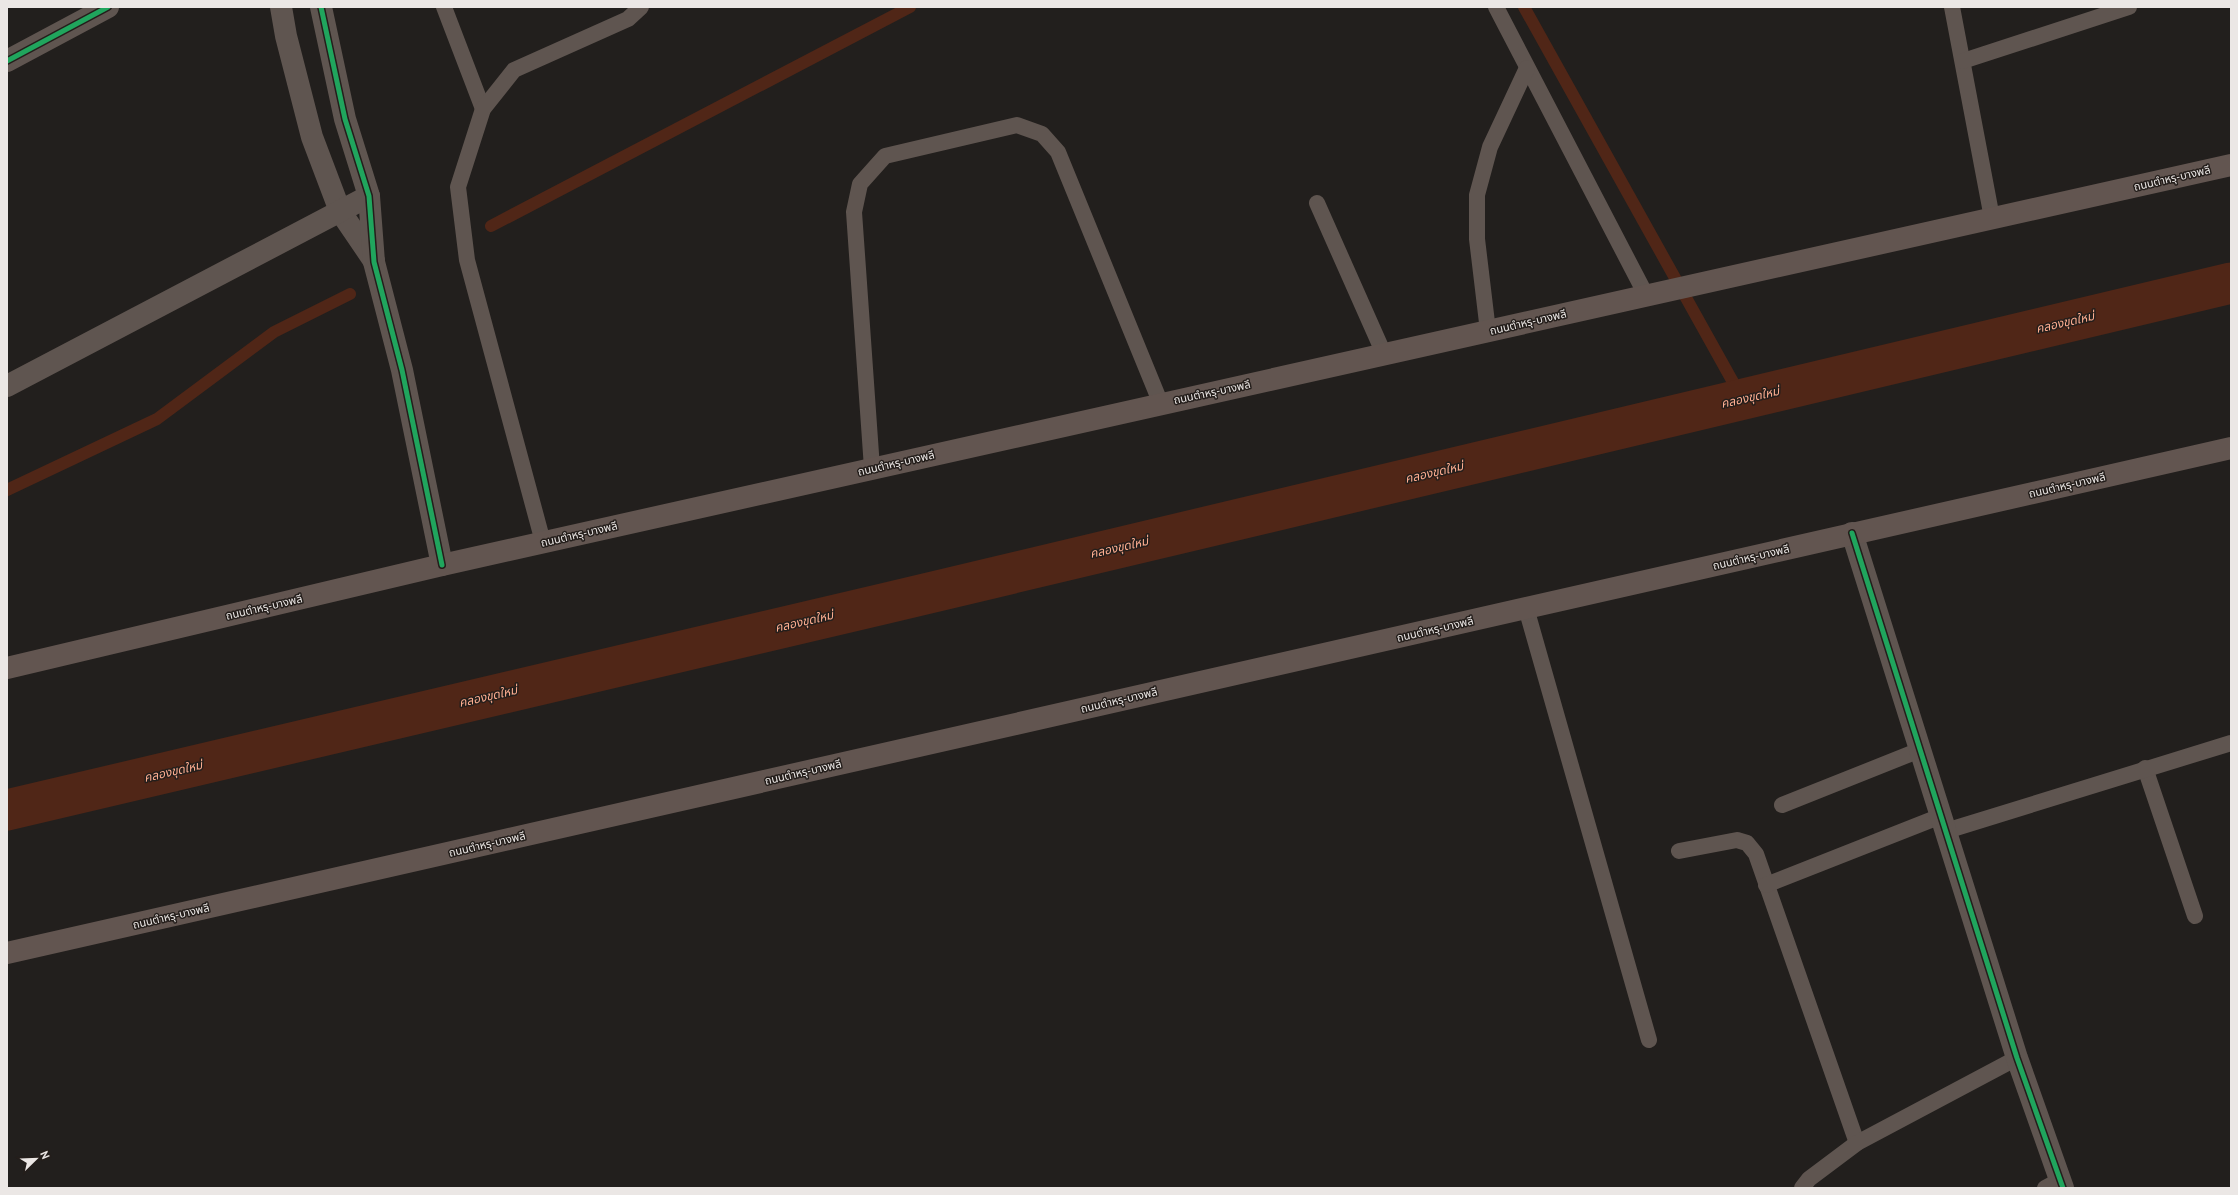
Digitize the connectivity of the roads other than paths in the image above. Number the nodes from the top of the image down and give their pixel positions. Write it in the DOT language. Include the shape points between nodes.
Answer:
graph roads {
  1 [pos="108,7"];
  2 [pos="281,7"];
  3 [pos="321,7"];
  4 [pos="444,7"];
  5 [pos="641,7"];
  6 [pos="1496,7"];
  7 [pos="1952,7"];
  8 [pos="2129,7"];
  9 [pos="7,61"];
  10 [pos="1963,61"];
  11 [pos="1527,68"];
  12 [pos="483,110"];
  13 [pos="2231,165"];
  14 [pos="369,196"];
  15 [pos="1317,203"];
  16 [pos="340,211"];
  17 [pos="1992,218"];
  18 [pos="374,262"];
  19 [pos="1646,295"];
  20 [pos="1488,331"];
  21 [pos="1384,354"];
  22 [pos="7,386"];
  23 [pos="1161,404"];
  24 [pos="2231,448"];
  25 [pos="872,468"];
  26 [pos="1852,533"];
  27 [pos="543,542"];
  28 [pos="442,565"];
  29 [pos="1526,608"];
  30 [pos="7,668"];
  31 [pos="2231,743"];
  32 [pos="1920,750"];
  33 [pos="2145,768"];
  34 [pos="1782,805"];
  35 [pos="1943,823"];
  36 [pos="1680,851"];
  37 [pos="1766,886"];
  38 [pos="2196,916"];
  39 [pos="7,953"];
  40 [pos="1649,1040"];
  41 [pos="2017,1058"];
  42 [pos="1857,1143"];
  43 [pos="2056,1185"];
  44 [pos="1802,1188"];
  1 -- 9 [label="street"];
  2 -- 16 [label="street" via="312,137"];
  3 -- 14 [label="street" via="345,119"];
  4 -- 12 [label="lane"];
  5 -- 12 [label="lane" via="628,19 514,70"];
  6 -- 11 [label="lane"];
  7 -- 10 [label="lane"];
  8 -- 10 [label="lane"];
  10 -- 17 [label="lane"];
  11 -- 19 [label="lane"];
  11 -- 20 [label="lane" via="1490,147 1477,195 1477,239"];
  12 -- 27 [label="lane" via="458,186 467,260"];
  13 -- 17 [label="main road, ถนนตำหรุ-บางพลี"];
  14 -- 16 [label="street"];
  14 -- 18 [label="street"];
  15 -- 21 [label="lane"];
  16 -- 18 [label="street"];
  16 -- 22 [label="street"];
  17 -- 19 [label="main road, ถนนตำหรุ-บางพลี"];
  18 -- 28 [label="street" via="402,370"];
  19 -- 20 [label="main road, ถนนตำหรุ-บางพลี"];
  20 -- 21 [label="main road, ถนนตำหรุ-บางพลี"];
  21 -- 23 [label="main road, ถนนตำหรุ-บางพลี"];
  23 -- 25 [label="main road, ถนนตำหรุ-บางพลี"];
  23 -- 25 [label="lane" via="1058,152 1042,134 1017,125 885,156 860,184 854,212"];
  24 -- 26 [label="main road, ถนนตำหรุ-บางพลี"];
  25 -- 27 [label="main road, ถนนตำหรุ-บางพลี"];
  26 -- 29 [label="main road, ถนนตำหรุ-บางพลี"];
  26 -- 32 [label="street"];
  27 -- 28 [label="main road, ถนนตำหรุ-บางพลี"];
  28 -- 30 [label="main road, ถนนตำหรุ-บางพลี"];
  29 -- 39 [label="main road, ถนนตำหรุ-บางพลี"];
  29 -- 40 [label="lane"];
  31 -- 33 [label="lane"];
  32 -- 34 [label="lane"];
  32 -- 35 [label="street"];
  33 -- 35 [label="lane"];
  33 -- 38 [label="lane"];
  35 -- 37 [label="lane"];
  35 -- 41 [label="street"];
  36 -- 37 [label="lane" via="1737,840 1747,843 1756,854"];
  37 -- 42 [label="lane"];
  41 -- 42 [label="lane"];
  41 -- 43 [label="street"];
  42 -- 44 [label="lane" via="1809,1179"];
}
